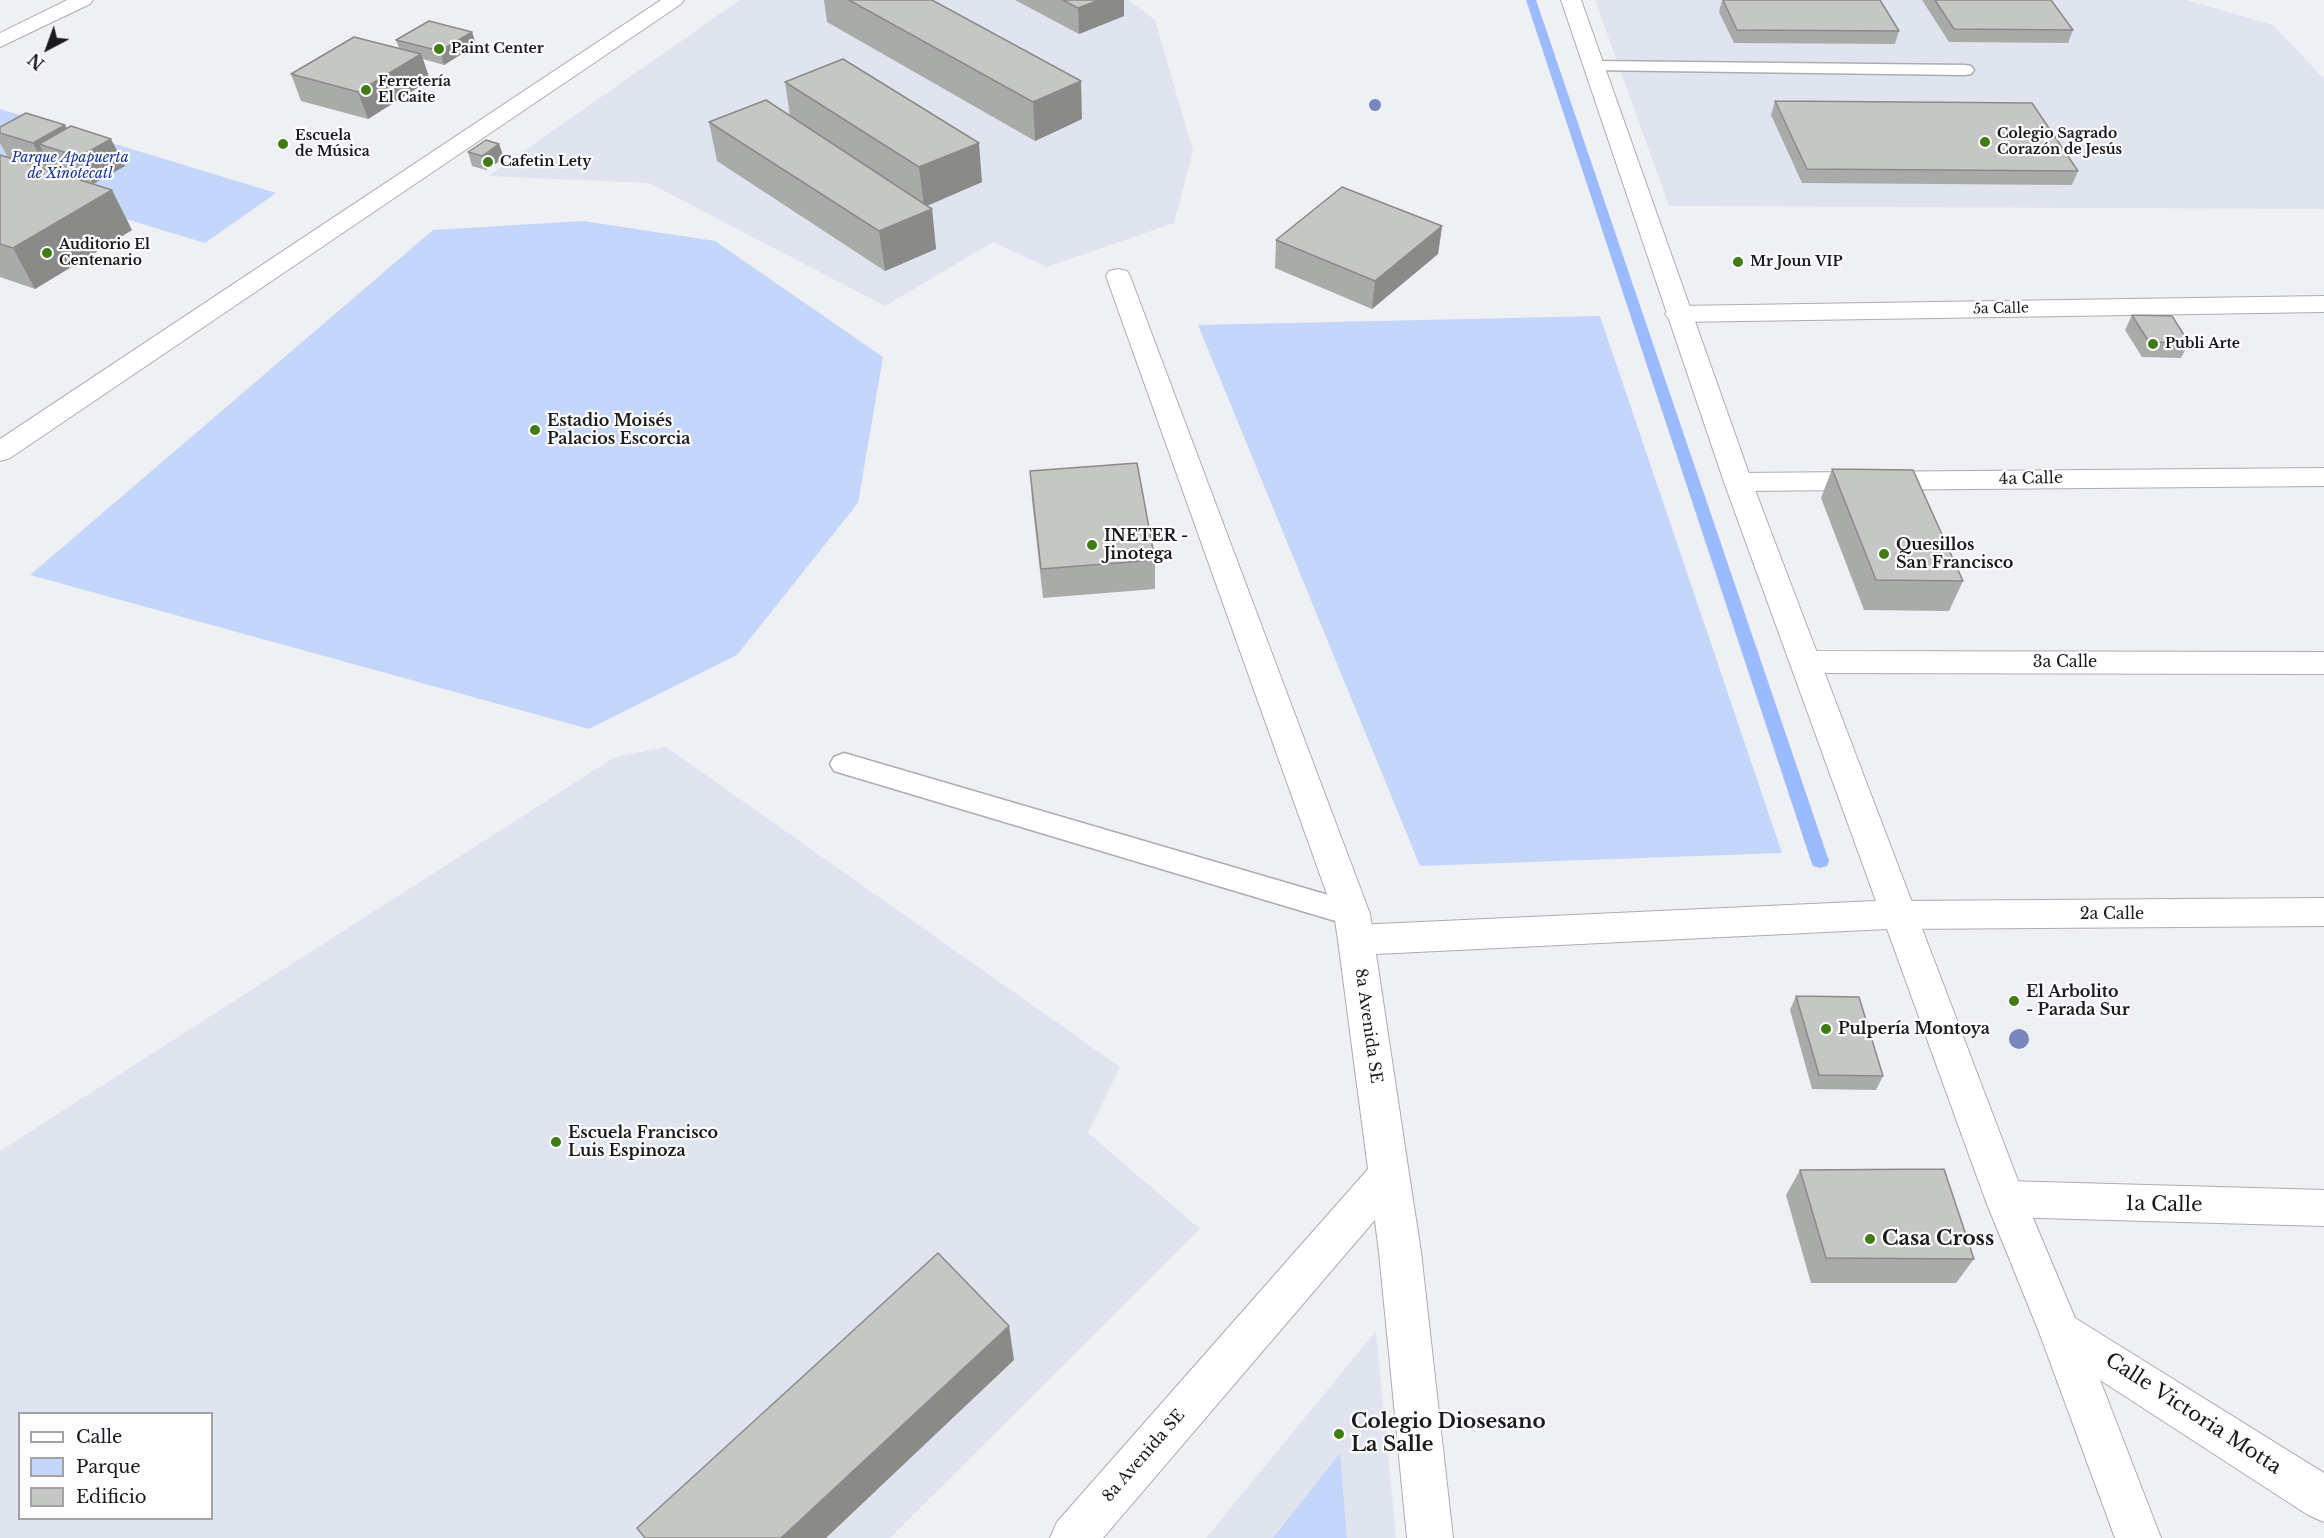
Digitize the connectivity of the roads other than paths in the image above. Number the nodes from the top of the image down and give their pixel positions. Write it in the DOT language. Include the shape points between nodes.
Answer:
graph roads {
  1 [pos="83,0"];
  2 [pos="674,0"];
  3 [pos="1571,0"];
  4 [pos="0,41"];
  5 [pos="1594,66"];
  6 [pos="1965,70"];
  7 [pos="1118,276"];
  8 [pos="2324,304"];
  9 [pos="1678,314"];
  10 [pos="0,452"];
  11 [pos="2324,477"];
  12 [pos="1738,482"];
  13 [pos="1806,662"];
  14 [pos="2324,663"];
  15 [pos="844,764"];
  16 [pos="2324,912"];
  17 [pos="1899,915"];
  18 [pos="1354,927"];
  19 [pos="1389,1174"];
  20 [pos="2004,1199"];
  21 [pos="2324,1208"];
  22 [pos="2060,1332"];
  23 [pos="2324,1499"];
  24 [pos="1073,1538"];
  25 [pos="1430,1538"];
  26 [pos="2138,1538"];
  1 -- 4 [label="street"];
  2 -- 10 [label="street"];
  3 -- 5 [label="street"];
  5 -- 6 [label="lane"];
  5 -- 9 [label="street"];
  7 -- 18 [label="street, 8a Avenida SE"];
  8 -- 9 [label="street, 5a Calle"];
  9 -- 12 [label="street"];
  11 -- 12 [label="street, 4a Calle"];
  12 -- 13 [label="street"];
  13 -- 14 [label="street, 3a Calle"];
  13 -- 17 [label="street"];
  15 -- 18 [label="lane"];
  16 -- 17 [label="street, 2a Calle"];
  17 -- 18 [label="street"];
  17 -- 20 [label="street"];
  18 -- 19 [label="street, 8a Avenida SE"];
  19 -- 24 [label="street, 8a Avenida SE"];
  19 -- 25 [label="street"];
  20 -- 21 [label="street, 1a Calle"];
  20 -- 22 [label="street"];
  22 -- 23 [label="street, Calle Victoria Motta"];
  22 -- 26 [label="street"];
}
